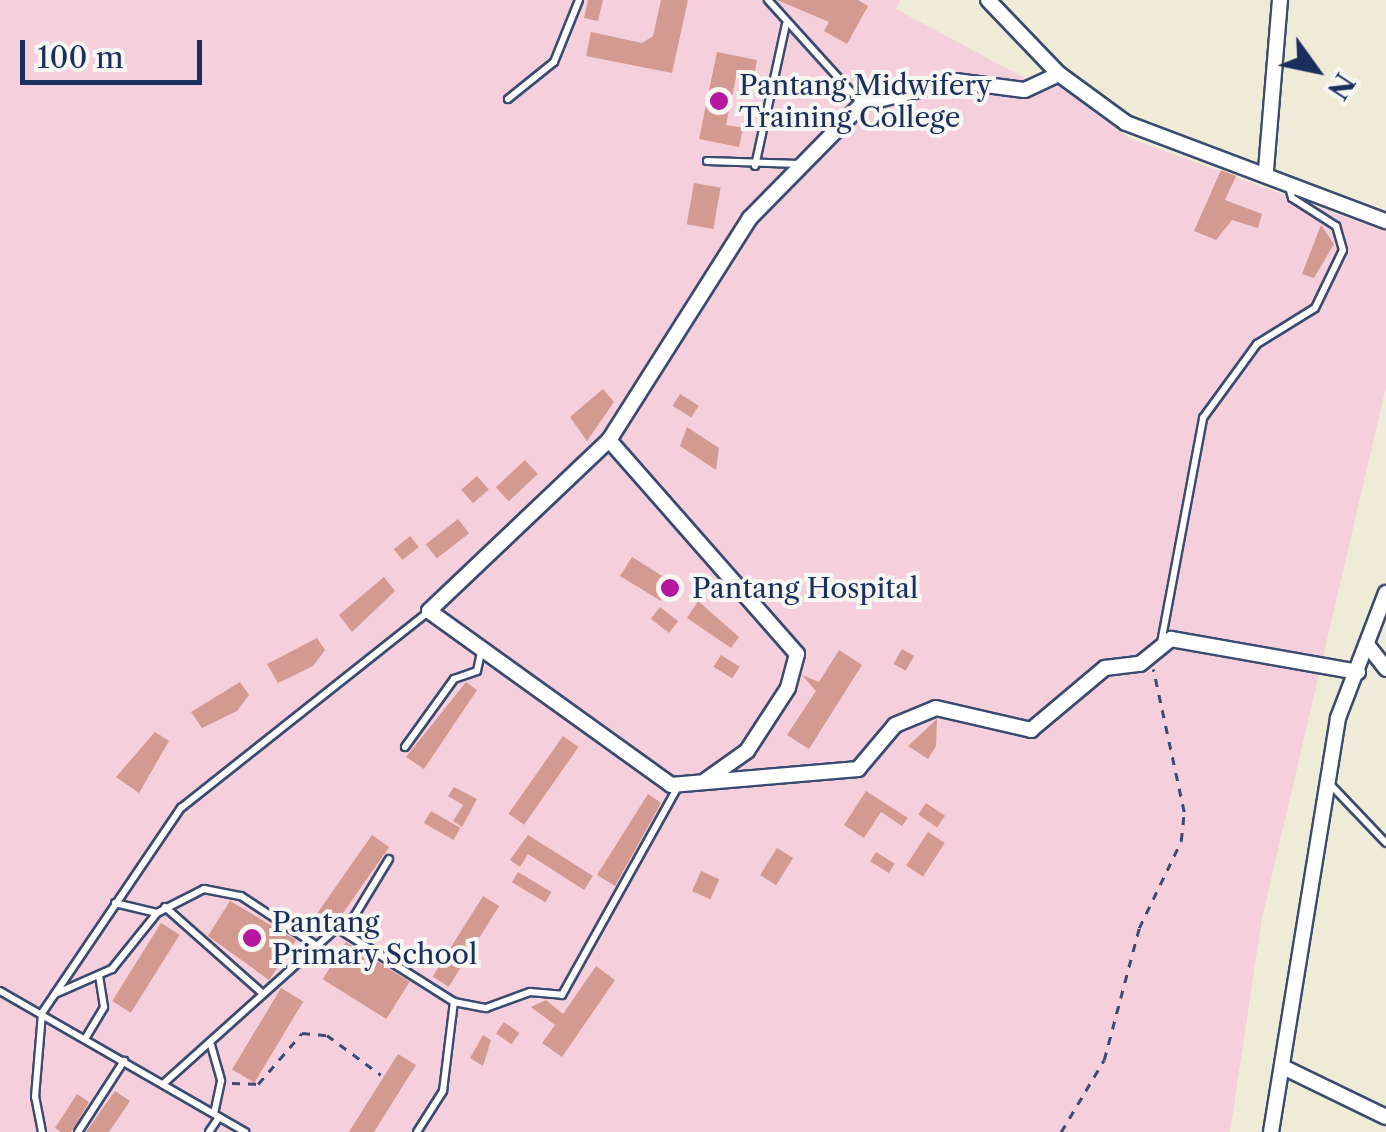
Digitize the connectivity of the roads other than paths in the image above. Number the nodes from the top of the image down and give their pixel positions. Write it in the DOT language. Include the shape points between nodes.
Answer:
graph roads {
  1 [pos="579,0"];
  2 [pos="768,0"];
  3 [pos="988,0"];
  4 [pos="1280,0"];
  5 [pos="786,24"];
  6 [pos="1059,74"];
  7 [pos="508,100"];
  8 [pos="862,104"];
  9 [pos="707,161"];
  10 [pos="800,164"];
  11 [pos="755,166"];
  12 [pos="1266,170"];
  13 [pos="1290,180"];
  14 [pos="1386,221"];
  15 [pos="610,440"];
  16 [pos="1386,593"];
  17 [pos="429,610"];
  18 [pos="1160,644"];
  19 [pos="1369,647"];
  20 [pos="481,650"];
  21 [pos="1386,668"];
  22 [pos="1358,672"];
  23 [pos="405,747"];
  24 [pos="706,780"];
  25 [pos="1327,781"];
  26 [pos="679,784"];
  27 [pos="1386,843"];
  28 [pos="390,859"];
  29 [pos="115,903"];
  30 [pos="165,907"];
  31 [pos="156,914"];
  32 [pos="346,930"];
  33 [pos="314,944"];
  34 [pos="100,977"];
  35 [pos="0,992"];
  36 [pos="260,992"];
  37 [pos="53,995"];
  38 [pos="454,1002"];
  39 [pos="42,1013"];
  40 [pos="86,1040"];
  41 [pos="211,1045"];
  42 [pos="124,1061"];
  43 [pos="1283,1068"];
  44 [pos="162,1084"];
  45 [pos="216,1115"];
  46 [pos="1386,1117"];
  47 [pos="42,1132"];
  48 [pos="78,1132"];
  49 [pos="209,1132"];
  50 [pos="245,1132"];
  51 [pos="417,1132"];
  52 [pos="1271,1132"];
  1 -- 7 [label="lane" via="554,62"];
  2 -- 5 [label="lane"];
  3 -- 6 [label="street"];
  4 -- 12 [label="street"];
  5 -- 8 [label="lane"];
  5 -- 11 [label="lane"];
  6 -- 8 [label="street" via="1024,90 956,81"];
  6 -- 12 [label="street" via="1146,133"];
  8 -- 10 [label="street"];
  9 -- 11 [label="lane"];
  10 -- 11 [label="lane"];
  10 -- 15 [label="street" via="750,218"];
  12 -- 13 [label="street"];
  13 -- 14 [label="street"];
  13 -- 18 [label="lane" via="1290,196 1336,226 1343,250 1315,308 1257,344 1202,418 1184,484 1178,587"];
  15 -- 17 [label="street"];
  15 -- 24 [label="street" via="797,654 788,688 748,751"];
  16 -- 19 [label="street"];
  17 -- 20 [label="street"];
  17 -- 29 [label="lane" via="180,808"];
  18 -- 22 [label="street"];
  18 -- 24 [label="street" via="1151,657 1105,668 1030,730 936,708 895,726 858,769"];
  19 -- 21 [label="street"];
  19 -- 22 [label="street"];
  20 -- 23 [label="lane" via="477,670 454,680"];
  20 -- 26 [label="street"];
  22 -- 25 [label="street"];
  24 -- 26 [label="street"];
  25 -- 27 [label="lane"];
  25 -- 43 [label="street"];
  26 -- 38 [label="lane" via="562,995 530,992 486,1008"];
  28 -- 32 [label="lane"];
  29 -- 31 [label="lane"];
  29 -- 37 [label="lane"];
  30 -- 31 [label="lane"];
  30 -- 33 [label="lane" via="226,889"];
  30 -- 36 [label="lane"];
  31 -- 34 [label="lane"];
  32 -- 33 [label="lane"];
  32 -- 38 [label="lane"];
  33 -- 36 [label="lane"];
  34 -- 37 [label="lane"];
  34 -- 40 [label="lane" via="104,1007"];
  35 -- 39 [label="lane"];
  36 -- 41 [label="lane"];
  37 -- 39 [label="lane"];
  38 -- 51 [label="lane" via="443,1091"];
  39 -- 40 [label="lane"];
  39 -- 47 [label="lane" via="35,1098"];
  40 -- 42 [label="lane"];
  41 -- 44 [label="lane"];
  41 -- 45 [label="lane" via="221,1081"];
  42 -- 44 [label="lane"];
  42 -- 48 [label="lane"];
  43 -- 46 [label="street"];
  43 -- 52 [label="street"];
  44 -- 45 [label="lane"];
  45 -- 49 [label="lane"];
  45 -- 50 [label="lane"];
}
